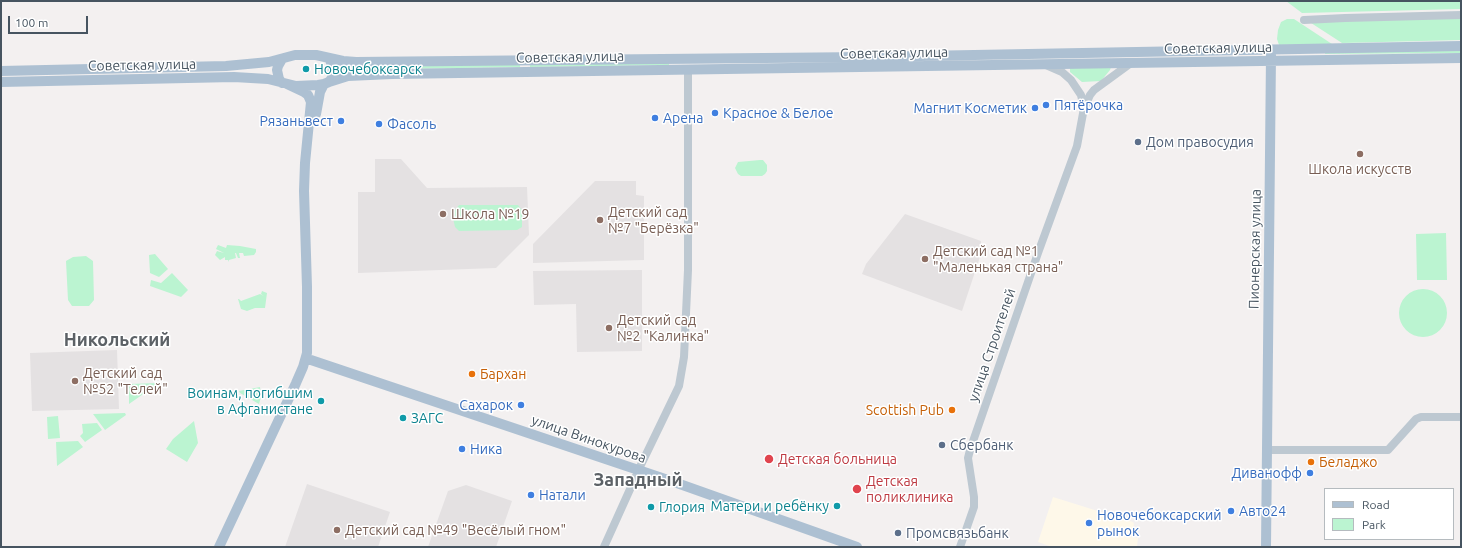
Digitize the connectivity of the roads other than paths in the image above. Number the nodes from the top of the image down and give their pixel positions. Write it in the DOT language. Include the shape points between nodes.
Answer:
graph roads {
  1 [pos="1461,14"];
  2 [pos="1304,20"];
  3 [pos="1461,46"];
  4 [pos="1271,49"];
  5 [pos="1202,50"];
  6 [pos="866,56"];
  7 [pos="329,58"];
  8 [pos="1461,58"];
  9 [pos="282,59"];
  10 [pos="689,59"];
  11 [pos="525,60"];
  12 [pos="1271,61"];
  13 [pos="1202,62"];
  14 [pos="1132,63"];
  15 [pos="1045,64"];
  16 [pos="866,67"];
  17 [pos="688,70"];
  18 [pos="1,71"];
  19 [pos="525,72"];
  20 [pos="1,82"];
  21 [pos="326,83"];
  22 [pos="285,84"];
  23 [pos="1084,108"];
  24 [pos="308,235"];
  25 [pos="309,362"];
  26 [pos="1461,417"];
  27 [pos="1267,450"];
  28 [pos="637,473"];
  29 [pos="236,519"];
  30 [pos="799,529"];
  31 [pos="219,547"];
  32 [pos="225,547"];
  33 [pos="604,547"];
  34 [pos="842,547"];
  35 [pos="857,547"];
  36 [pos="960,547"];
  37 [pos="1266,547"];
  1 -- 2 [label="street"];
  3 -- 4 [label="main road, Советская улица"];
  4 -- 5 [label="main road, Советская улица"];
  4 -- 12 [label="main road, Пионерская улица"];
  5 -- 6 [label="main road, Советская улица"];
  5 -- 13 [label="main road"];
  6 -- 10 [label="main road, Советская улица"];
  6 -- 16 [label="main road"];
  7 -- 9 [label="main road, Советская улица" via="295,55"];
  7 -- 11 [label="main road, Советская улица" via="356,62"];
  7 -- 21 [label="main road" via="333,72"];
  8 -- 12 [label="main road, Советская улица"];
  9 -- 18 [label="main road, Советская улица" via="226,66"];
  9 -- 22 [label="main road" via="277,70 279,79"];
  10 -- 11 [label="main road, Советская улица"];
  10 -- 17 [label="main road"];
  11 -- 19 [label="main road"];
  12 -- 13 [label="main road, Советская улица"];
  12 -- 27 [label="main road, Пионерская улица"];
  13 -- 14 [label="main road, Советская улица"];
  14 -- 15 [label="main road, Советская улица"];
  14 -- 23 [label="street, улица Строителей" via="1094,90"];
  15 -- 16 [label="main road, Советская улица"];
  15 -- 23 [label="street, улица Строителей" via="1062,72 1071,80 1081,94"];
  16 -- 17 [label="main road, Советская улица"];
  17 -- 19 [label="main road, Советская улица"];
  17 -- 28 [label="street" via="688,270 683,362 677,390"];
  19 -- 21 [label="main road, Советская улица" via="356,75"];
  20 -- 22 [label="main road, Советская улица" via="234,76 268,79"];
  21 -- 22 [label="main road, Советская улица" via="296,86"];
  21 -- 24 [label="main road" via="318,97"];
  22 -- 24 [label="main road" via="304,92 311,102 305,163"];
  23 -- 36 [label="street, улица Строителей" via="1077,146 970,450 968,458 974,507"];
  24 -- 25 [label="main road"];
  25 -- 28 [label="main road, улица Винокурова"];
  25 -- 29 [label="main road"];
  26 -- 27 [label="street" via="1416,419 1388,450"];
  27 -- 37 [label="main road, Пионерская улица"];
  28 -- 30 [label="main road, улица Винокурова"];
  28 -- 33 [label="street"];
  29 -- 31 [label="main road"];
  29 -- 32 [label="main road"];
  30 -- 34 [label="main road, улица Винокурова"];
  30 -- 35 [label="main road, улица Винокурова"];
}
